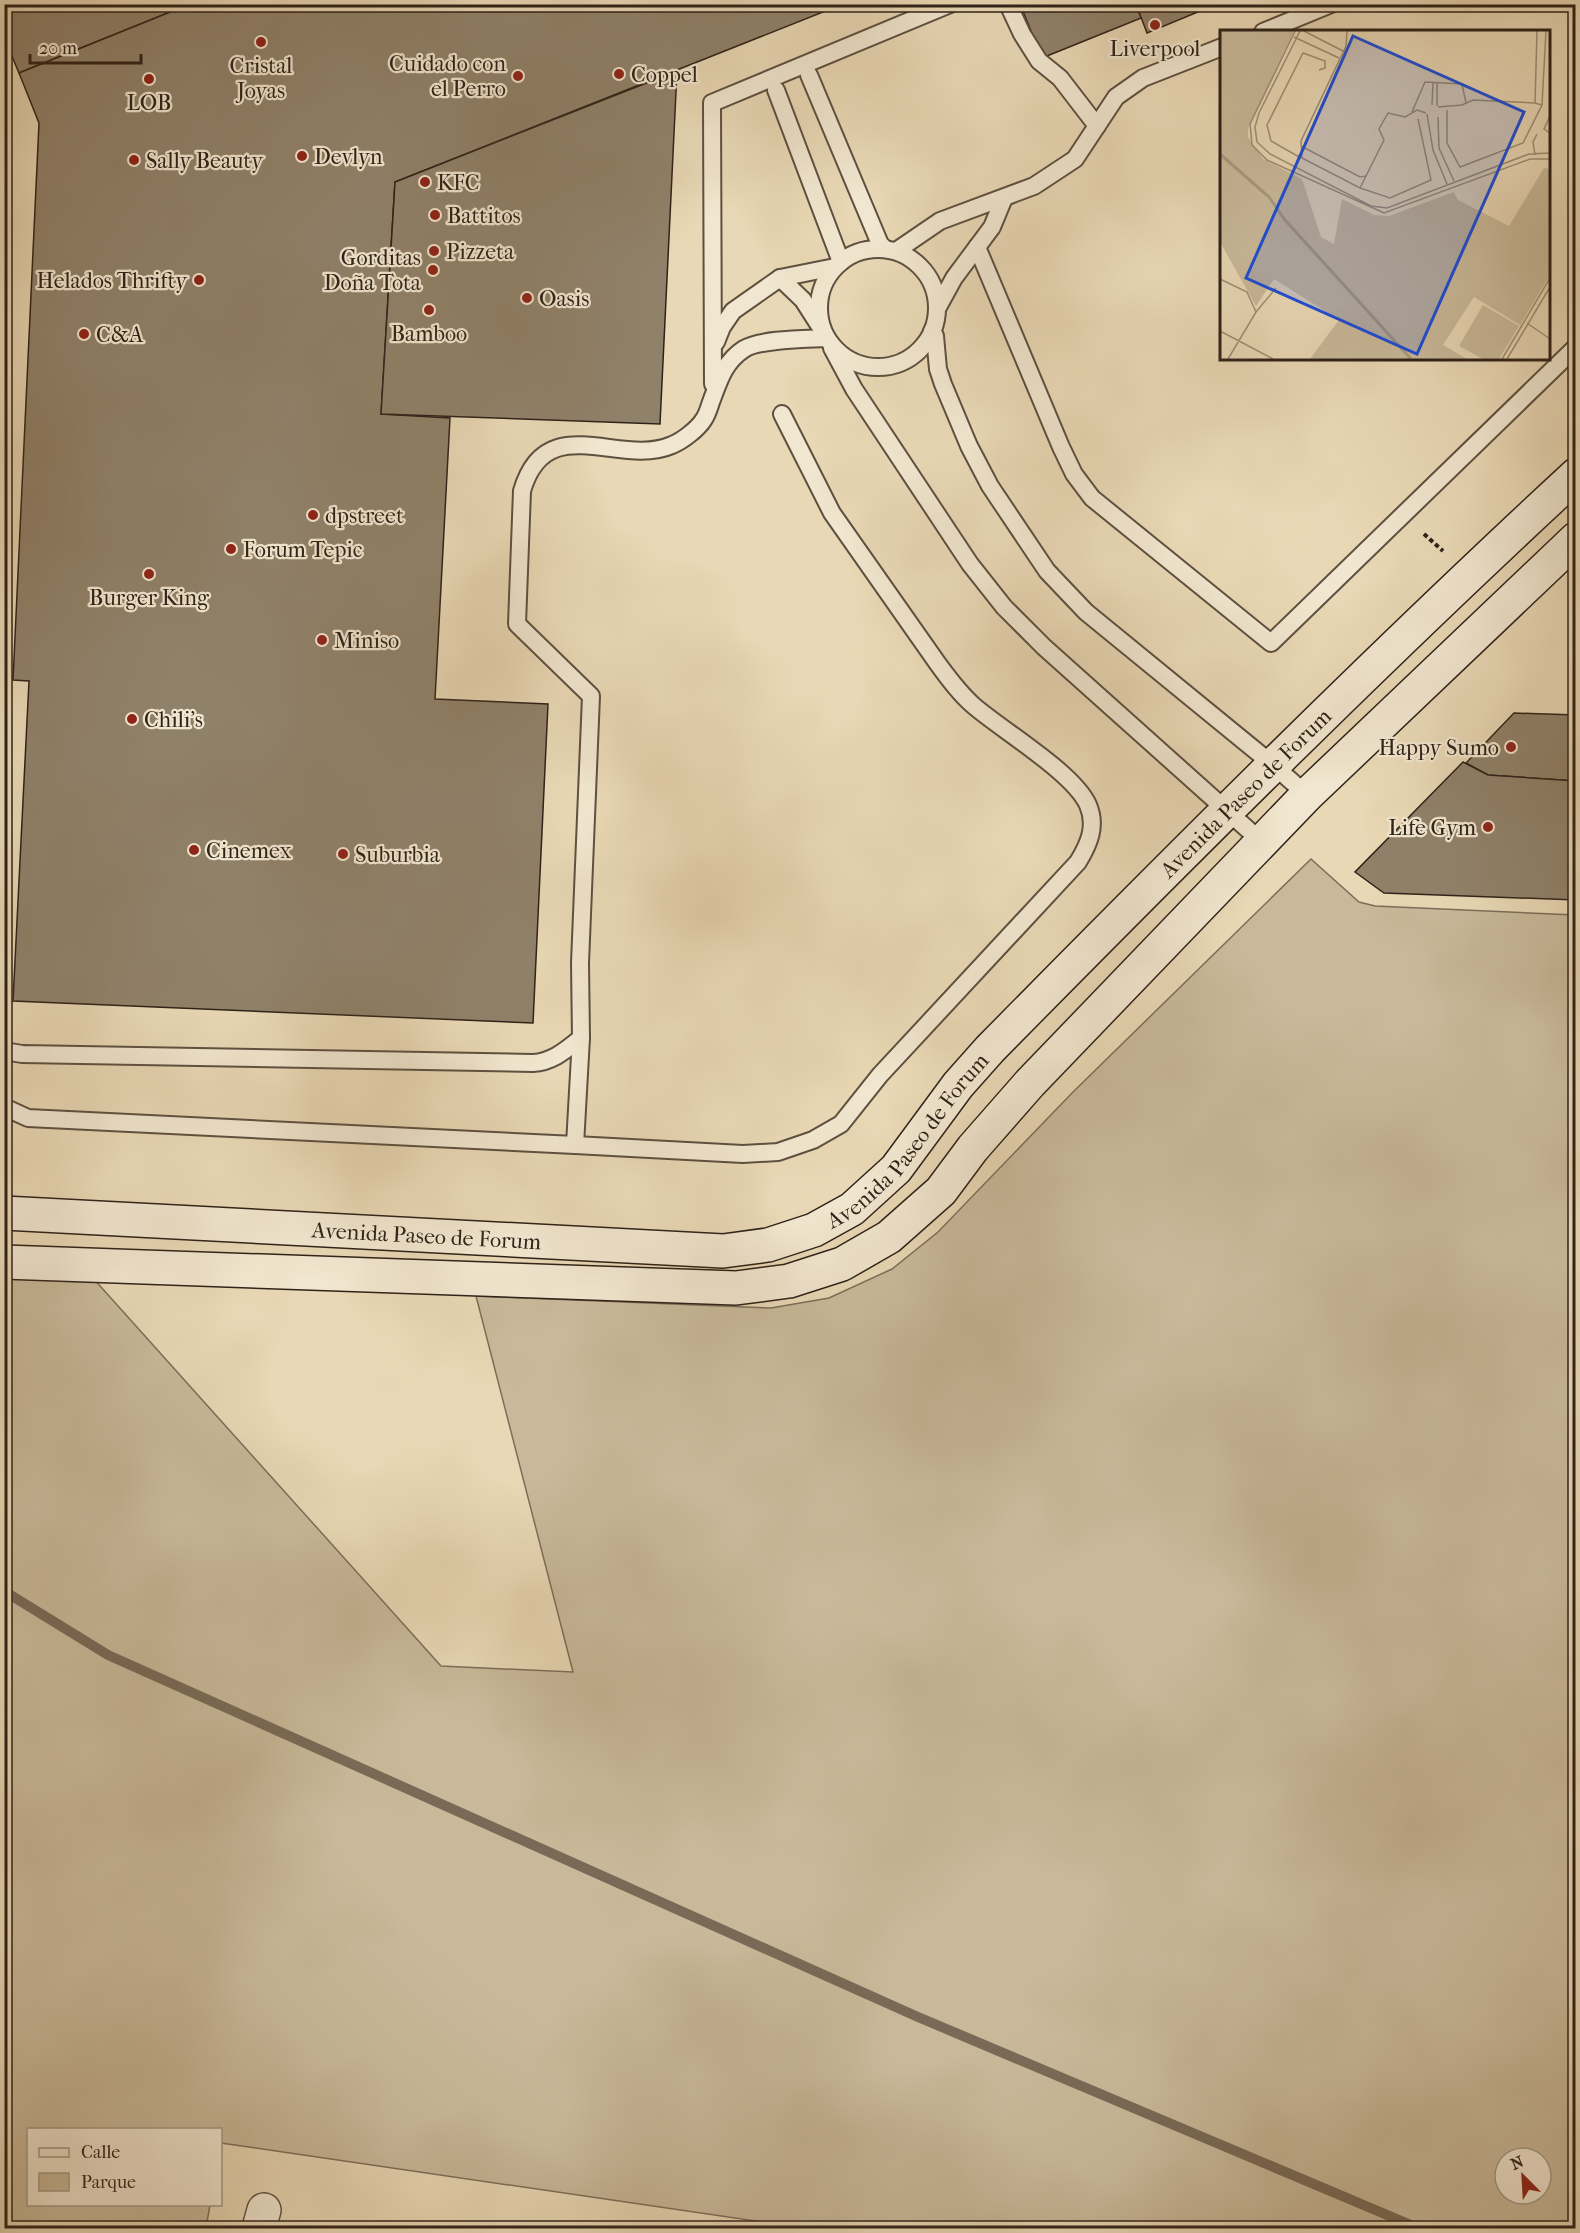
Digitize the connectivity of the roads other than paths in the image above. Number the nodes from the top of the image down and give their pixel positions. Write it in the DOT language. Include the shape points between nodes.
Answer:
graph roads {
  1 [pos="950,4"];
  2 [pos="1008,4"];
  3 [pos="1331,4"];
  4 [pos="1268,30"];
  5 [pos="1220,47"];
  6 [pos="809,75"];
  7 [pos="776,90"];
  8 [pos="1097,126"];
  9 [pos="1004,198"];
  10 [pos="977,247"];
  11 [pos="890,250"];
  12 [pos="838,264"];
  13 [pos="780,278"];
  14 [pos="937,309"];
  15 [pos="932,331"];
  16 [pos="826,338"];
  17 [pos="1575,347"];
  18 [pos="713,348"];
  19 [pos="713,396"];
  20 [pos="782,414"];
  21 [pos="1575,475"];
  22 [pos="1575,539"];
  23 [pos="1272,764"];
  24 [pos="1307,795"];
  25 [pos="1225,811"];
  26 [pos="1263,843"];
  27 [pos="581,1038"];
  28 [pos="4,1051"];
  29 [pos="4,1107"];
  30 [pos="4,1117"];
  31 [pos="28,1118"];
  32 [pos="575,1145"];
  33 [pos="4,1213"];
  34 [pos="4,1262"];
  1 -- 18 [label="lane" via="712,103"];
  2 -- 8 [label="lane" via="1040,61 1060,78"];
  3 -- 4 [label="lane"];
  5 -- 8 [label="lane" via="1143,78 1116,97"];
  6 -- 11 [label="lane" via="880,244"];
  7 -- 12 [label="lane"];
  8 -- 9 [label="lane" via="1075,159 1034,186"];
  9 -- 10 [label="lane" via="992,227"];
  9 -- 11 [label="lane" via="940,221"];
  10 -- 14 [label="lane"];
  10 -- 17 [label="lane" via="1074,474 1092,498 1271,643"];
  11 -- 12 [label="lane" via="853,254"];
  11 -- 14 [label="lane" via="923,269 934,288"];
  12 -- 13 [label="lane"];
  12 -- 16 [label="lane" via="819,296 819,318"];
  13 -- 16 [label="lane" via="802,300"];
  13 -- 18 [label="lane" via="733,311"];
  14 -- 15 [label="lane"];
  15 -- 16 [label="lane" via="912,357 881,368 849,361"];
  15 -- 23 [label="lane" via="938,369 969,446 990,486 1047,571 1086,612"];
  16 -- 19 [label="lane" via="770,341 745,348 724,366"];
  16 -- 25 [label="lane" via="854,389 957,545 1004,607"];
  18 -- 19 [label="lane"];
  19 -- 27 [label="lane" via="704,419 672,445 652,450 560,447 528,471 522,491 517,624 591,696 580,963"];
  20 -- 32 [label="lane" via="832,513 954,686 973,706 1068,780 1082,796 1092,818 1089,840 1078,862 880,1075 841,1124 823,1135 778,1152 743,1154"];
  21 -- 23 [label="street, Avenida Paseo de Forum"];
  22 -- 24 [label="street, Avenida Paseo de Forum"];
  23 -- 24 [label="lane"];
  23 -- 25 [label="street, Avenida Paseo de Forum"];
  24 -- 26 [label="street, Avenida Paseo de Forum"];
  25 -- 26 [label="lane"];
  25 -- 33 [label="street, Avenida Paseo de Forum" via="990,1049 958,1085 897,1169 852,1209 814,1230 768,1245 723,1251"];
  26 -- 34 [label="street, Avenida Paseo de Forum" via="1030,1083 941,1191 890,1237 842,1264 789,1281 736,1288"];
  27 -- 28 [label="lane" via="562,1053 533,1063"];
  27 -- 32 [label="lane"];
  29 -- 31 [label="lane"];
  30 -- 31 [label="lane"];
  31 -- 32 [label="lane"];
}
